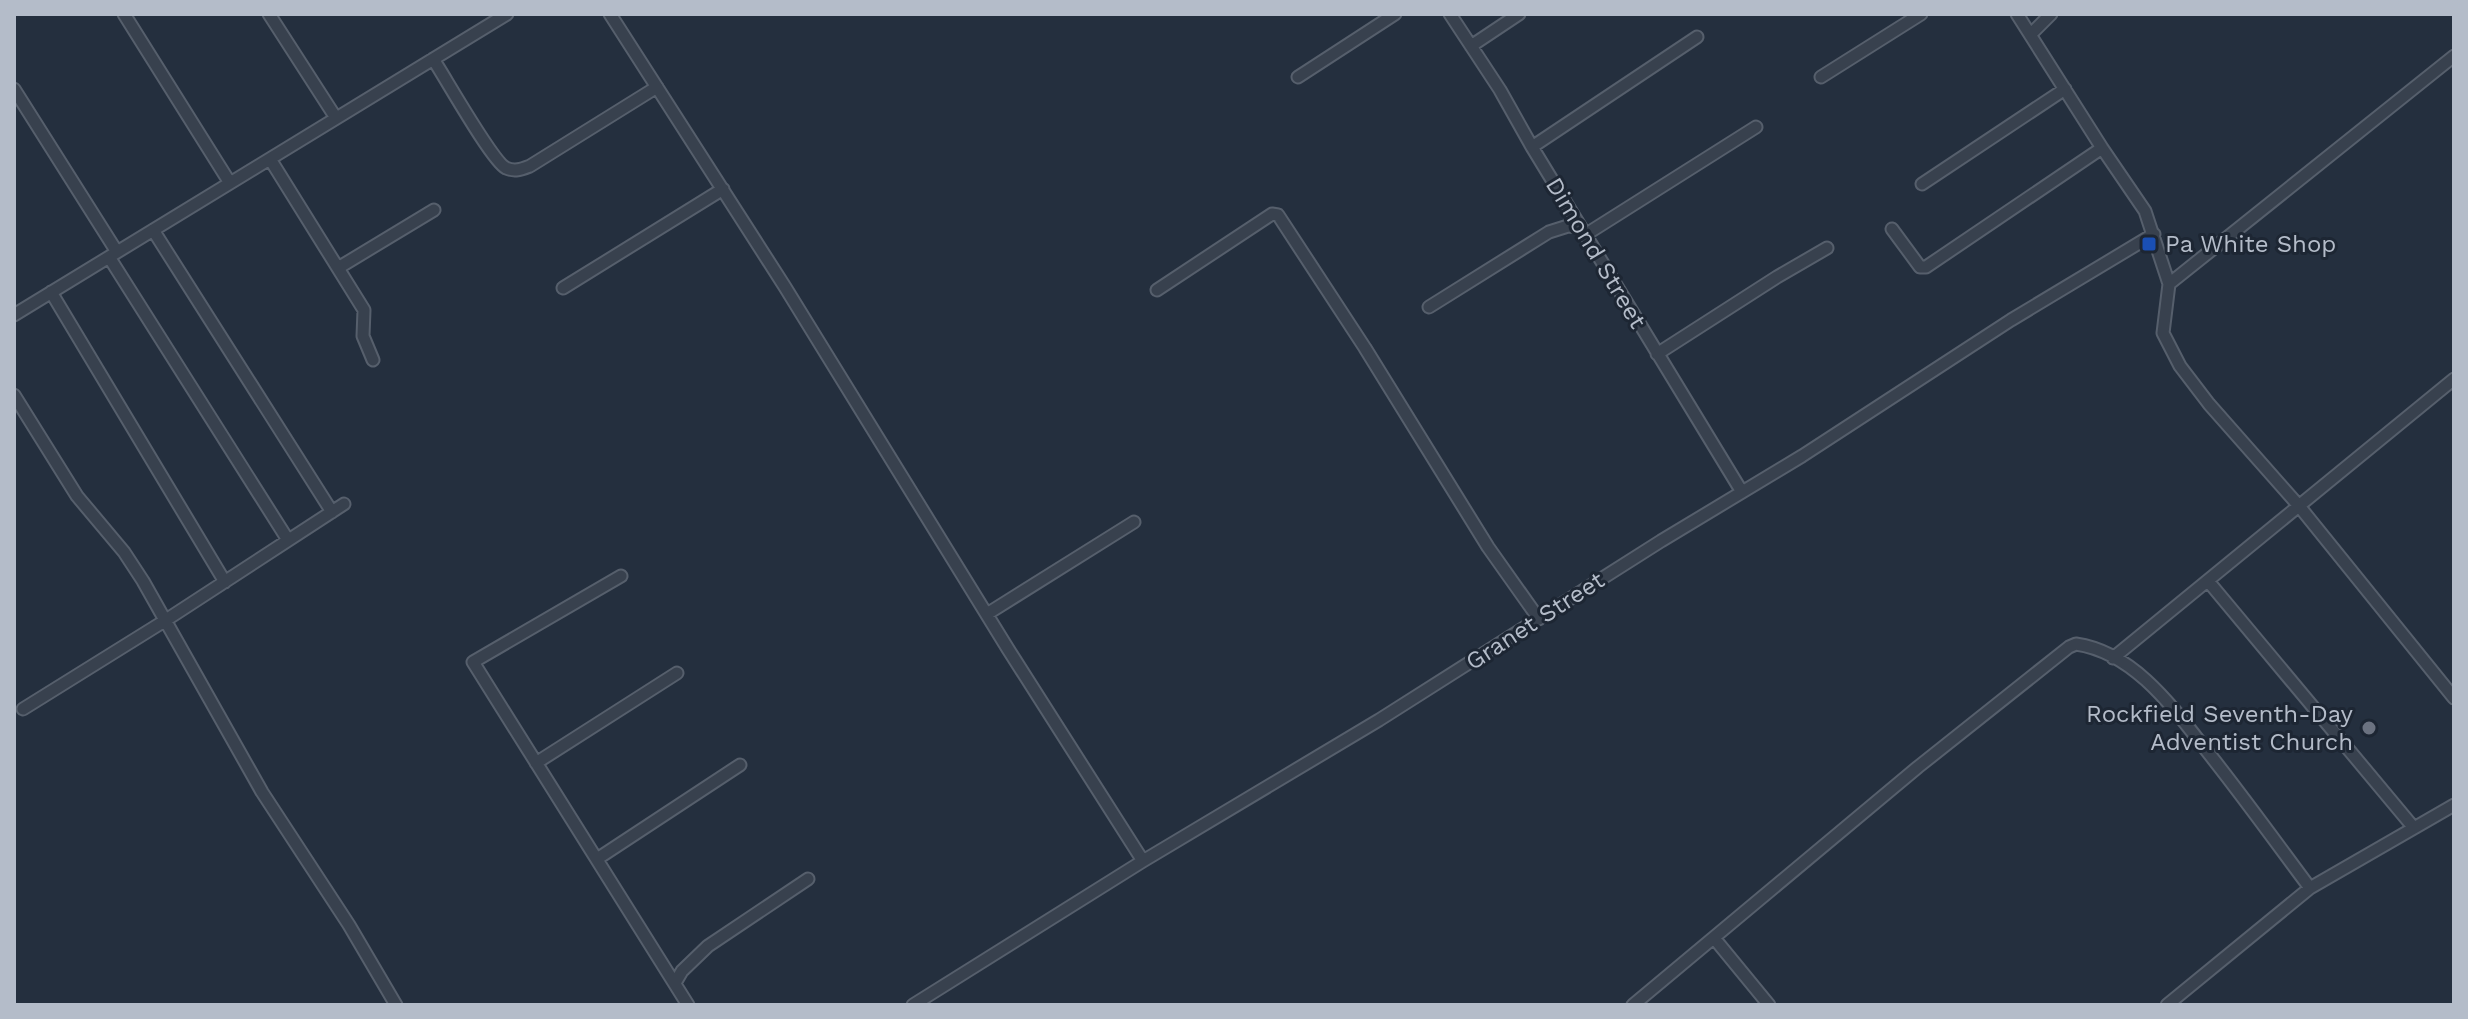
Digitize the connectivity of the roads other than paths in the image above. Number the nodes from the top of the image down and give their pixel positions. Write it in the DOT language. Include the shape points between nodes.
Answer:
graph roads {
  1 [pos="124,14"];
  2 [pos="269,14"];
  3 [pos="507,14"];
  4 [pos="610,14"];
  5 [pos="1395,14"];
  6 [pos="1450,14"];
  7 [pos="1519,14"];
  8 [pos="1921,14"];
  9 [pos="2017,14"];
  10 [pos="2051,14"];
  11 [pos="2031,34"];
  12 [pos="1697,37"];
  13 [pos="1471,46"];
  14 [pos="2454,56"];
  15 [pos="433,59"];
  16 [pos="1298,77"];
  17 [pos="1821,77"];
  18 [pos="657,87"];
  19 [pos="14,89"];
  20 [pos="2065,89"];
  21 [pos="336,118"];
  22 [pos="1756,127"];
  23 [pos="1532,147"];
  24 [pos="2102,148"];
  25 [pos="270,159"];
  26 [pos="230,183"];
  27 [pos="1922,184"];
  28 [pos="723,189"];
  29 [pos="434,210"];
  30 [pos="1892,229"];
  31 [pos="153,230"];
  32 [pos="1583,231"];
  33 [pos="2154,234"];
  34 [pos="1827,248"];
  35 [pos="113,254"];
  36 [pos="338,268"];
  37 [pos="2169,284"];
  38 [pos="563,288"];
  39 [pos="1157,290"];
  40 [pos="51,292"];
  41 [pos="1429,307"];
  42 [pos="14,315"];
  43 [pos="1657,354"];
  44 [pos="373,360"];
  45 [pos="2454,379"];
  46 [pos="16,403"];
  47 [pos="1742,492"];
  48 [pos="344,504"];
  49 [pos="2299,506"];
  50 [pos="332,512"];
  51 [pos="1134,522"];
  52 [pos="288,540"];
  53 [pos="621,576"];
  54 [pos="2208,581"];
  55 [pos="225,582"];
  56 [pos="987,614"];
  57 [pos="1539,619"];
  58 [pos="166,620"];
  59 [pos="2113,658"];
  60 [pos="677,673"];
  61 [pos="2454,698"];
  62 [pos="23,709"];
  63 [pos="536,763"];
  64 [pos="740,765"];
  65 [pos="2454,805"];
  66 [pos="2414,828"];
  67 [pos="597,859"];
  68 [pos="1143,861"];
  69 [pos="808,879"];
  70 [pos="2310,888"];
  71 [pos="1714,938"];
  72 [pos="675,983"];
  73 [pos="396,1005"];
  74 [pos="688,1005"];
  75 [pos="913,1005"];
  76 [pos="1633,1005"];
  77 [pos="1769,1005"];
  78 [pos="2167,1005"];
  1 -- 26 [label="street"];
  2 -- 21 [label="street"];
  3 -- 15 [label="street"];
  4 -- 18 [label="street"];
  5 -- 16 [label="street"];
  6 -- 13 [label="street, Dimond Street"];
  7 -- 13 [label="street"];
  8 -- 17 [label="street"];
  9 -- 11 [label="street"];
  10 -- 11 [label="street"];
  11 -- 20 [label="street"];
  12 -- 23 [label="street"];
  13 -- 23 [label="street, Dimond Street"];
  14 -- 37 [label="street"];
  15 -- 18 [label="street" via="493,155 509,169 530,166"];
  15 -- 21 [label="street"];
  18 -- 28 [label="street"];
  19 -- 35 [label="street"];
  20 -- 24 [label="street"];
  20 -- 27 [label="street"];
  21 -- 25 [label="street"];
  22 -- 32 [label="street"];
  23 -- 32 [label="street, Dimond Street"];
  24 -- 30 [label="street" via="1926,267 1920,267"];
  24 -- 33 [label="street" via="2145,211"];
  25 -- 26 [label="street"];
  25 -- 36 [label="street"];
  26 -- 31 [label="street"];
  28 -- 38 [label="street"];
  28 -- 56 [label="street"];
  29 -- 36 [label="street"];
  31 -- 35 [label="street"];
  31 -- 50 [label="street"];
  32 -- 41 [label="street" via="1568,226 1549,232"];
  32 -- 43 [label="street, Dimond Street"];
  33 -- 37 [label="street"];
  33 -- 47 [label="street, Granet Street"];
  34 -- 43 [label="street"];
  35 -- 40 [label="street"];
  35 -- 52 [label="street"];
  36 -- 44 [label="street" via="364,310 363,336"];
  37 -- 49 [label="street" via="2163,333 2180,366"];
  39 -- 57 [label="street" via="1272,214 1278,215"];
  40 -- 42 [label="street"];
  40 -- 55 [label="street"];
  43 -- 47 [label="street, Dimond Street"];
  45 -- 49 [label="street"];
  46 -- 58 [label="street" via="77,496 124,552"];
  47 -- 57 [label="street, Granet Street"];
  48 -- 50 [label="street"];
  49 -- 54 [label="street"];
  49 -- 61 [label="street"];
  50 -- 52 [label="street"];
  51 -- 56 [label="street"];
  52 -- 55 [label="street"];
  53 -- 63 [label="street" via="473,662"];
  54 -- 59 [label="street"];
  54 -- 66 [label="street"];
  55 -- 58 [label="street"];
  56 -- 68 [label="street"];
  57 -- 68 [label="street, Granet Street"];
  58 -- 62 [label="street"];
  58 -- 73 [label="street" via="262,792"];
  59 -- 70 [label="street" via="2153,687 2178,715"];
  59 -- 71 [label="street" via="2080,644 2069,647"];
  60 -- 63 [label="street"];
  63 -- 67 [label="street"];
  64 -- 67 [label="street"];
  65 -- 66 [label="street"];
  66 -- 70 [label="street"];
  67 -- 72 [label="street"];
  68 -- 75 [label="street, Granet Street"];
  69 -- 72 [label="street" via="708,946"];
  70 -- 78 [label="street"];
  71 -- 76 [label="street"];
  71 -- 77 [label="street"];
  72 -- 74 [label="street"];
}
